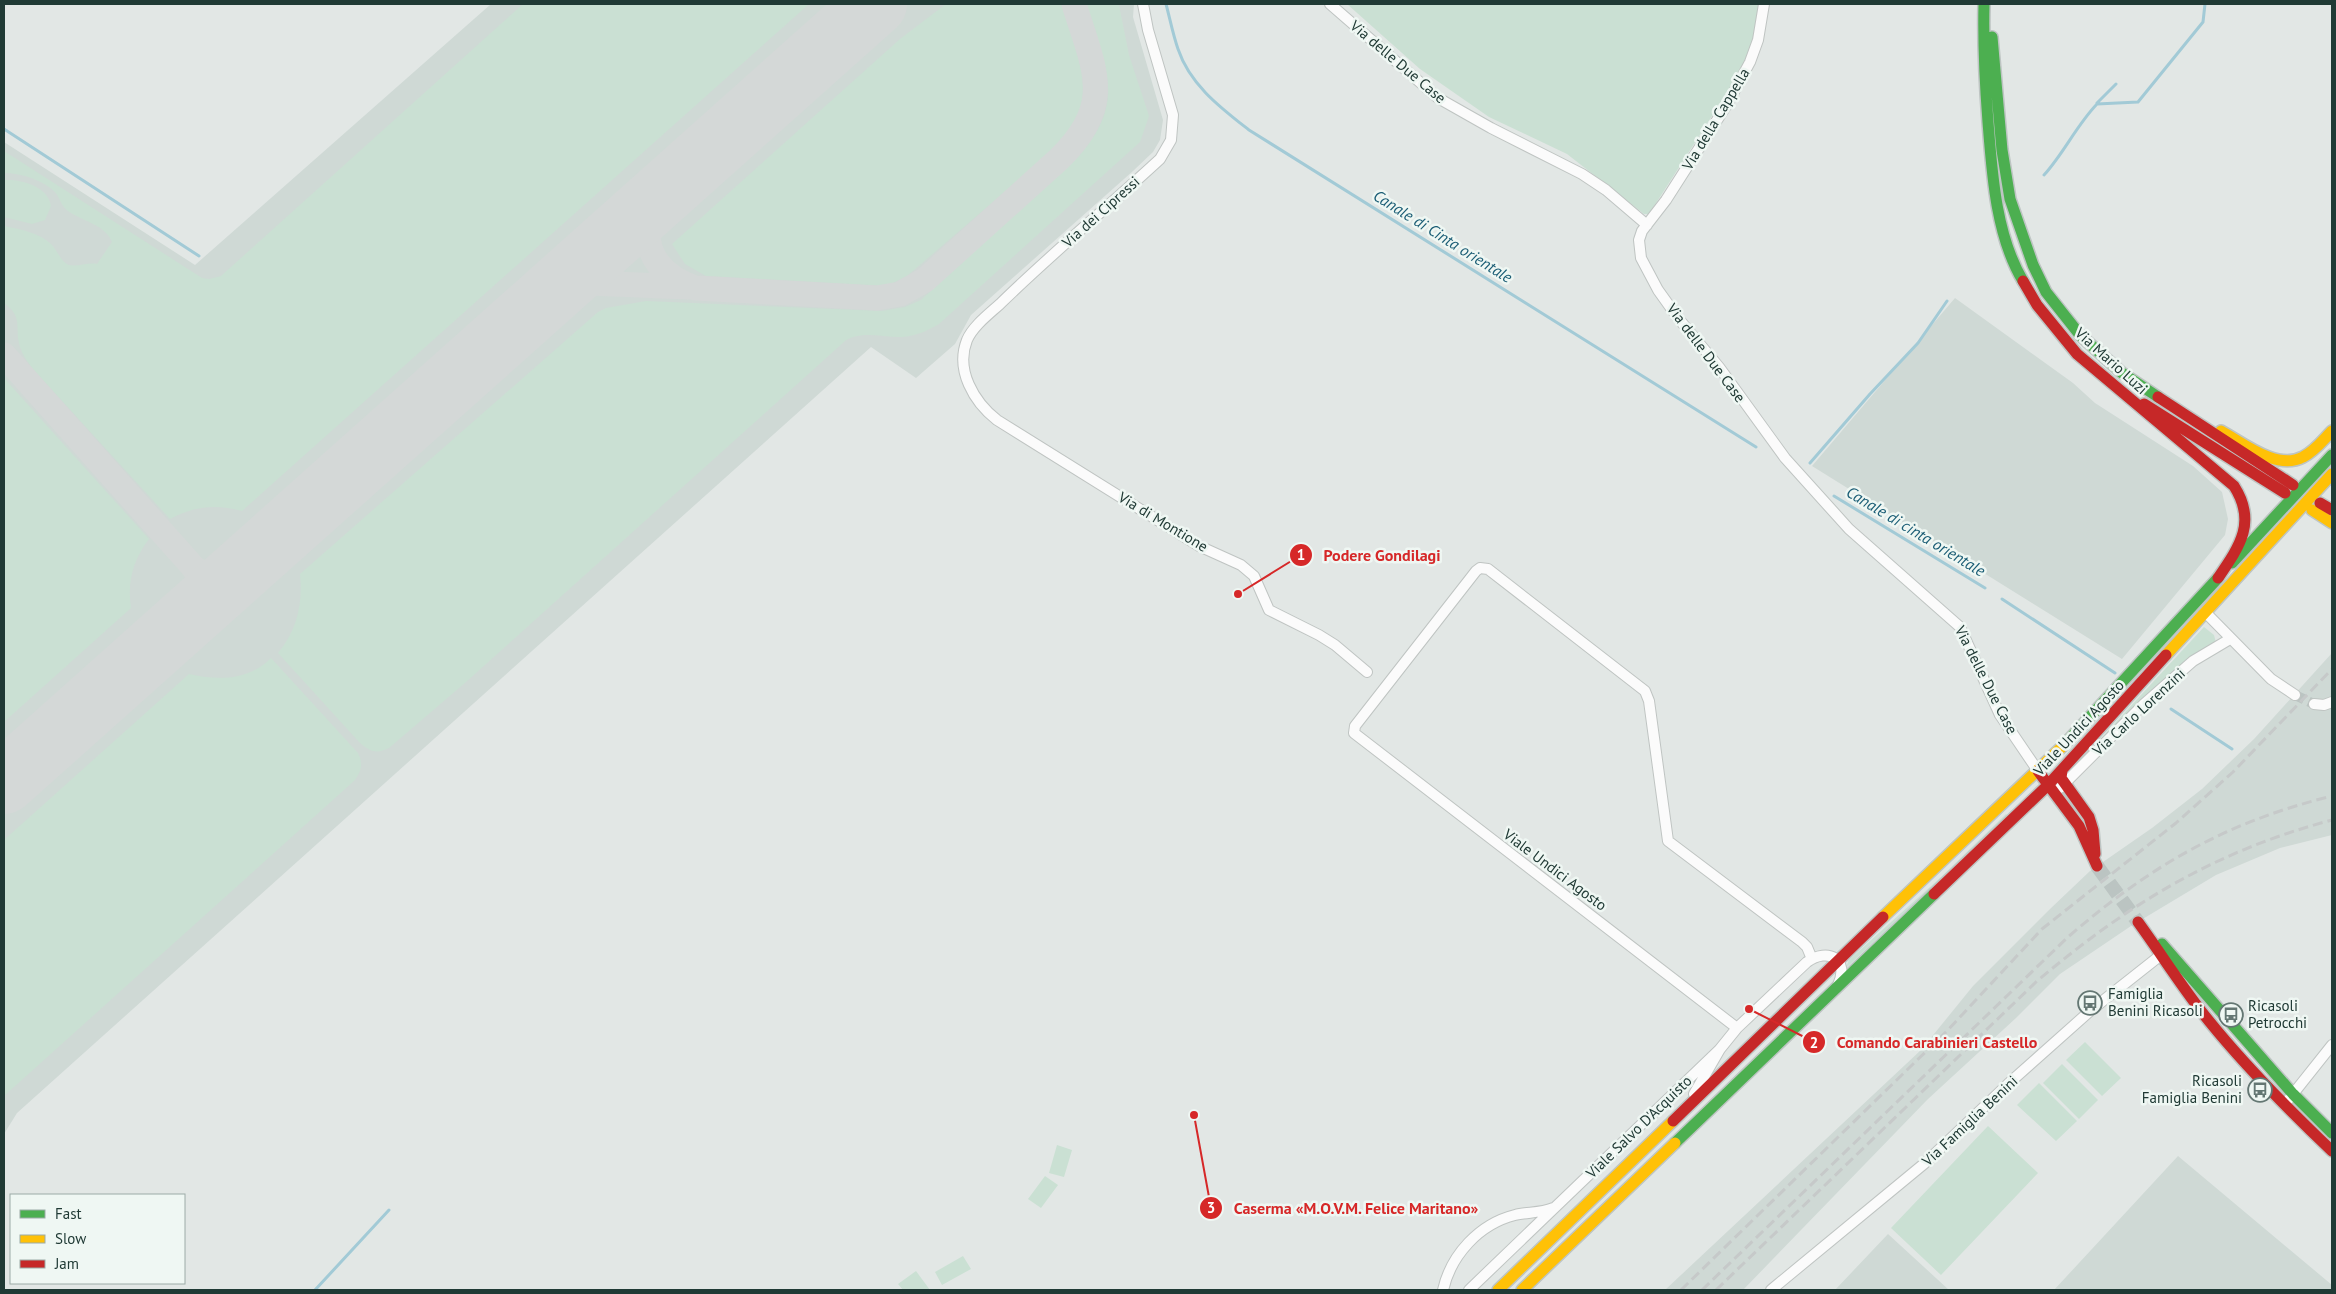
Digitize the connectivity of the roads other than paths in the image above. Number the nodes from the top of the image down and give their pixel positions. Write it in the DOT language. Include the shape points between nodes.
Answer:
graph roads {
  1 [pos="1143,4"];
  2 [pos="1330,4"];
  3 [pos="1764,4"];
  4 [pos="1984,4"];
  5 [pos="1988,4"];
  6 [pos="1647,225"];
  7 [pos="2135,382"];
  8 [pos="2118,389"];
  9 [pos="973,393"];
  10 [pos="2332,432"];
  11 [pos="2332,455"];
  12 [pos="2332,474"];
  13 [pos="2332,510"];
  14 [pos="2332,523"];
  15 [pos="2215,582"];
  16 [pos="2205,612"];
  17 [pos="2230,639"];
  18 [pos="1367,672"];
  19 [pos="2295,695"];
  20 [pos="2332,702"];
  21 [pos="2314,704"];
  22 [pos="2062,770"];
  23 [pos="2038,771"];
  24 [pos="2065,784"];
  25 [pos="2051,788"];
  26 [pos="2139,923"];
  27 [pos="2163,953"];
  28 [pos="1812,958"];
  29 [pos="1838,961"];
  30 [pos="1835,990"];
  31 [pos="1737,1028"];
  32 [pos="2332,1045"];
  33 [pos="1720,1049"];
  34 [pos="2257,1053"];
  35 [pos="2246,1064"];
  36 [pos="2293,1094"];
  37 [pos="2283,1105"];
  38 [pos="1679,1114"];
  39 [pos="2332,1132"];
  40 [pos="2332,1151"];
  41 [pos="1558,1206"];
  42 [pos="1443,1290"];
  43 [pos="1469,1290"];
  44 [pos="1498,1290"];
  45 [pos="1522,1290"];
  46 [pos="1771,1290"];
  1 -- 9 [label="street, Via dei Cipressi" via="1172,115 1168,148 1160,159 970,334 964,360"];
  2 -- 6 [label="street, Via delle Due Case" via="1438,98 1582,174"];
  3 -- 6 [label="street, Via della Cappella" via="1758,40 1750,62 1728,103"];
  4 -- 8 [label="main road, Via Mario Luzi" via="1982,51 1988,146 1996,201 2009,247 2020,276 2051,325 2077,354"];
  5 -- 7 [label="main road, Via Mario Luzi" via="2006,179 2033,265 2046,292 2064,317 2102,356"];
  6 -- 23 [label="street, Via delle Due Case" via="1639,240 1641,258 1678,318 1805,481 1849,529 1960,626 2000,715"];
  7 -- 8 [label="main road, Via Mario Luzi" via="2289,489"];
  7 -- 10 [label="main road" via="2281,461 2302,458"];
  8 -- 15 [label="main road, Via Mario Luzi" via="2230,481 2240,494 2247,512 2246,530"];
  9 -- 18 [label="street, Via di Montione" via="997,420 1199,546 1248,570 1258,582 1270,610 1319,634"];
  11 -- 15 [label="main road, Viale Undici Agosto"];
  12 -- 16 [label="main road, Viale Undici Agosto"];
  13 -- 14 [label="main road" via="2316,506"];
  15 -- 23 [label="main road, Viale Undici Agosto"];
  16 -- 17 [label="street"];
  16 -- 22 [label="main road, Viale Undici Agosto"];
  17 -- 19 [label="street" via="2271,678"];
  17 -- 24 [label="street, Via Carlo Lorenzini" via="2193,661 2144,704"];
  20 -- 21 [label="street"];
  22 -- 24 [label="main road" via="2060,776"];
  22 -- 25 [label="main road, Viale Undici Agosto"];
  23 -- 25 [label="main road"];
  23 -- 29 [label="main road, Viale Undici Agosto"];
  24 -- 25 [label="street, Via Carlo Lorenzini"];
  24 -- 25 [label="main road" via="2092,823 2097,865 2079,826"];
  25 -- 30 [label="main road, Viale Undici Agosto"];
  26 -- 27 [label="main road"];
  27 -- 34 [label="main road"];
  27 -- 35 [label="main road" via="2209,1021"];
  27 -- 46 [label="street, Via Famiglia Benini" via="2008,1084 1925,1164"];
  28 -- 29 [label="street" via="1825,955"];
  28 -- 31 [label="street, Viale Undici Agosto"];
  28 -- 31 [label="street, Viale Undici Agosto" via="1802,942 1668,841 1645,691 1488,570 1480,568 1476,571 1355,726 1355,735"];
  29 -- 30 [label="street" via="1842,975"];
  29 -- 38 [label="main road, Viale Undici Agosto"];
  30 -- 45 [label="main road, Viale Undici Agosto"];
  31 -- 33 [label="street, Viale Undici Agosto"];
  32 -- 36 [label="street"];
  33 -- 38 [label="street, Viale Undici Agosto" via="1695,1094"];
  33 -- 41 [label="street, Viale Salvo D'Acquisto"];
  34 -- 35 [label="street" via="2247,1054"];
  34 -- 36 [label="main road"];
  35 -- 37 [label="main road"];
  36 -- 37 [label="street"];
  36 -- 39 [label="main road"];
  37 -- 40 [label="main road"];
  38 -- 44 [label="main road, Viale Undici Agosto"];
  41 -- 42 [label="street, Viale Salvo D'Acquisto" via="1504,1217 1480,1232 1451,1265"];
  41 -- 43 [label="street, Viale Salvo D'Acquisto"];
}
